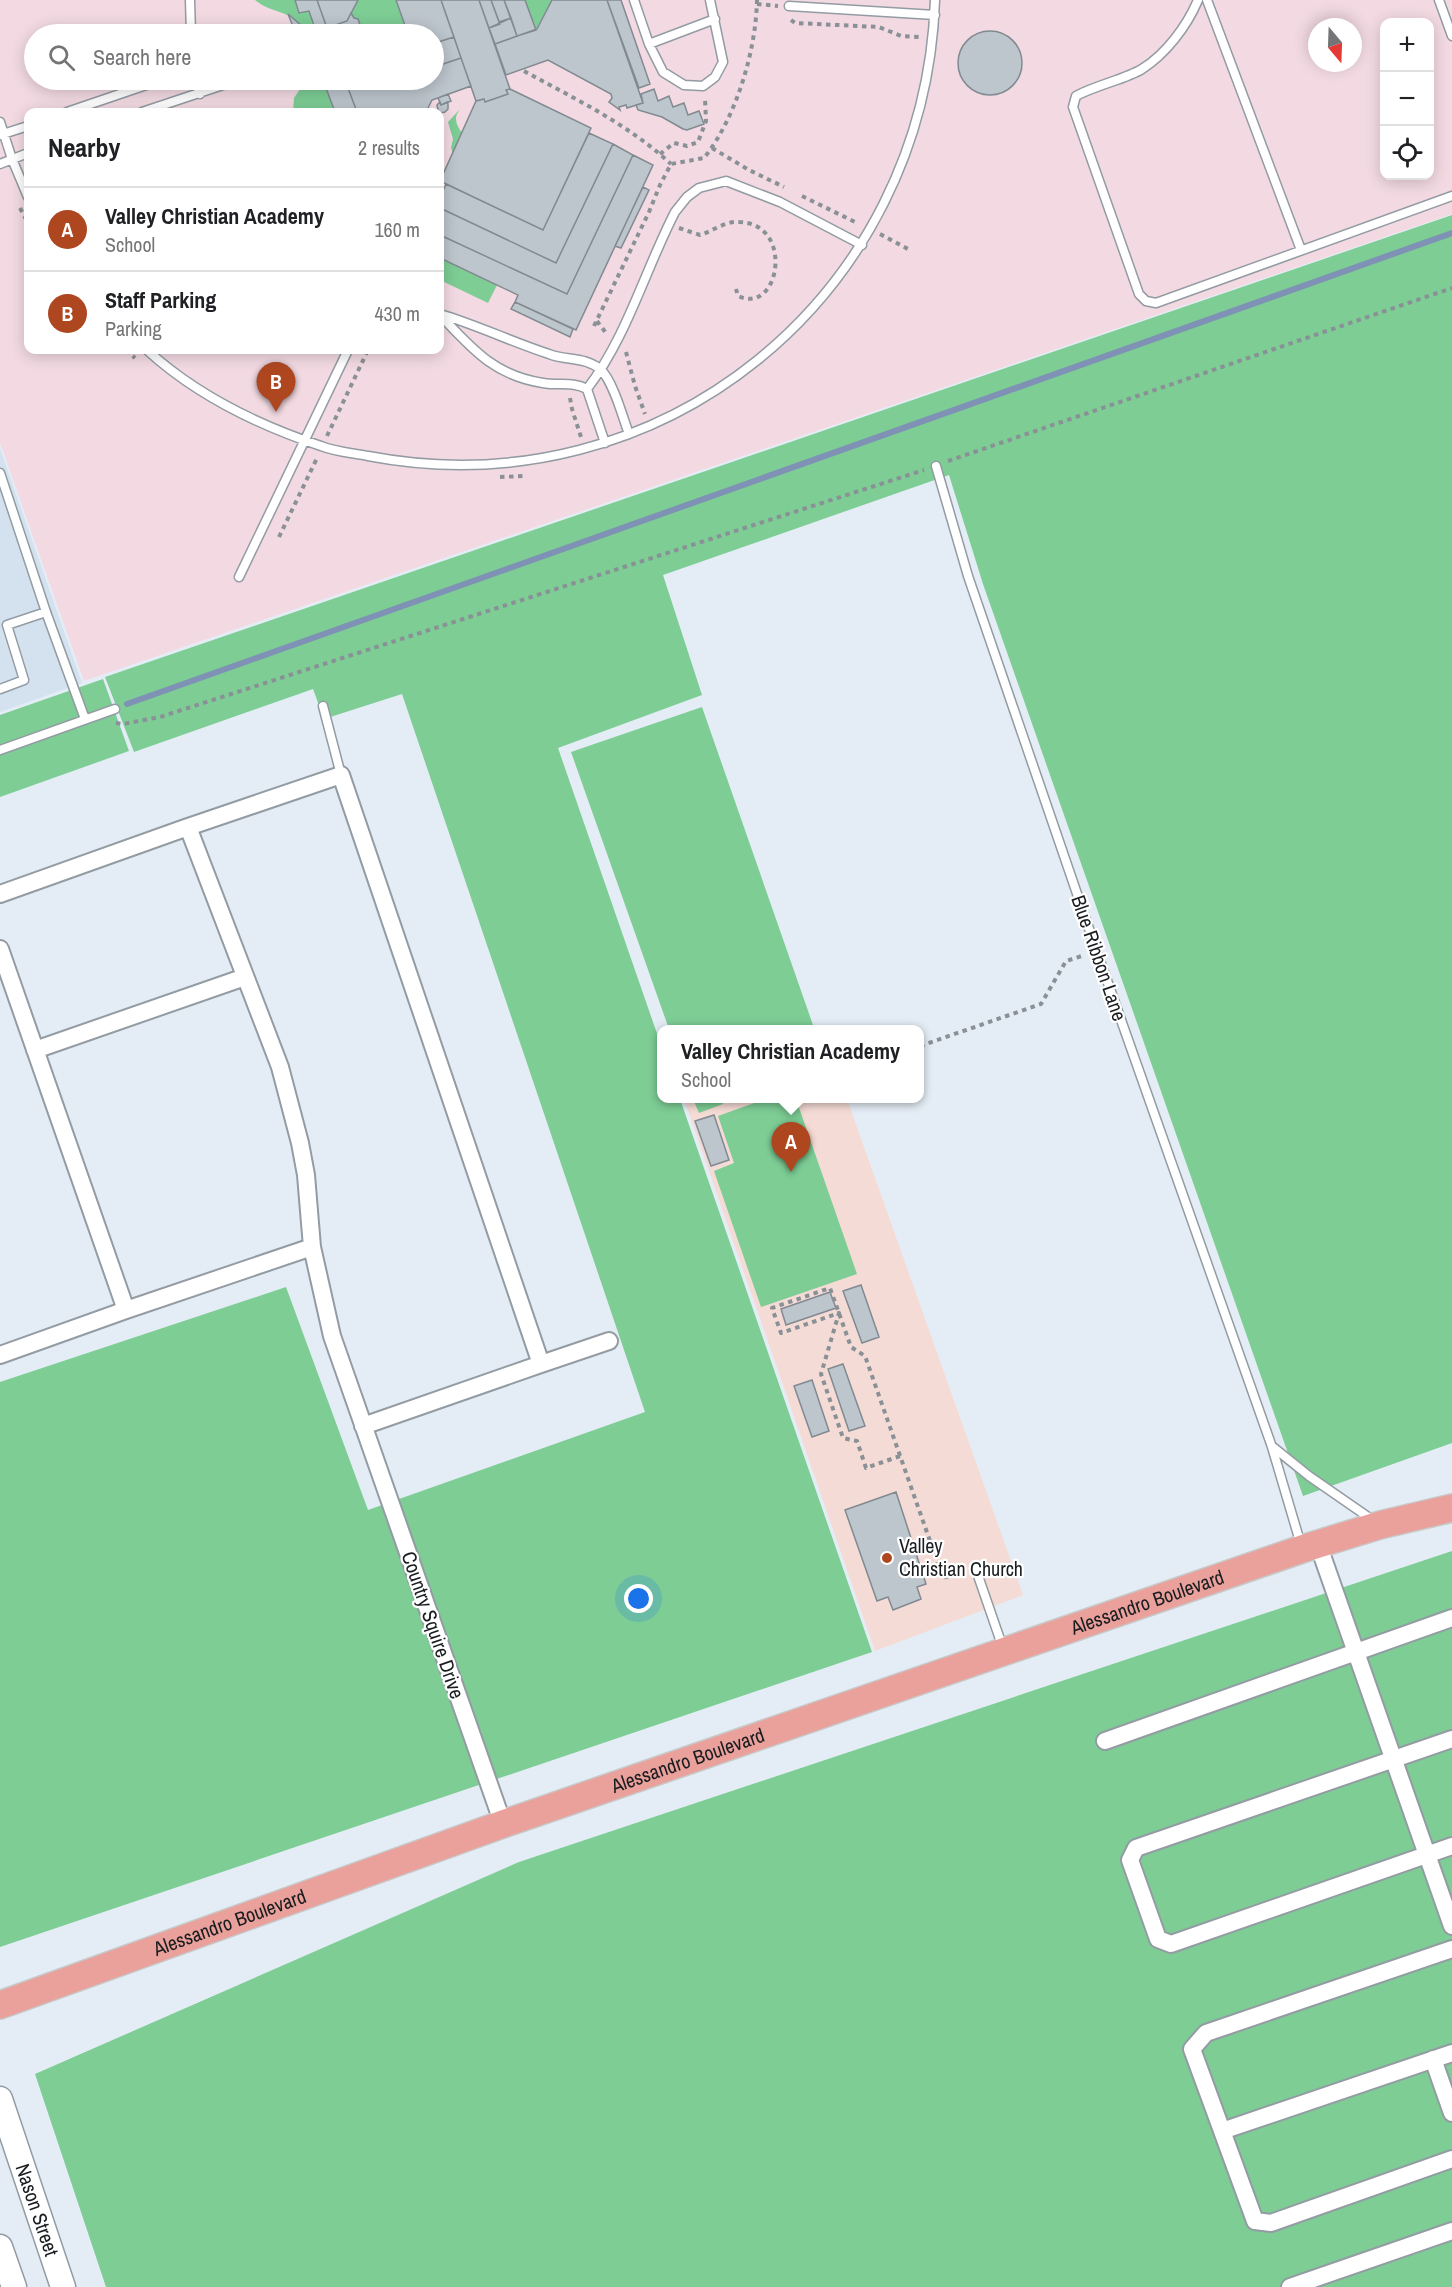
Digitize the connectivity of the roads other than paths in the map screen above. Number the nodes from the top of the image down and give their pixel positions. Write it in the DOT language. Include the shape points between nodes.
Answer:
graph roads {
  1 [pos="190,0"];
  2 [pos="634,0"];
  3 [pos="710,0"];
  4 [pos="935,0"];
  5 [pos="1198,0"];
  6 [pos="1207,0"];
  7 [pos="1439,0"];
  8 [pos="789,6"];
  9 [pos="935,15"];
  10 [pos="715,19"];
  11 [pos="191,24"];
  12 [pos="1452,36"];
  13 [pos="649,44"];
  14 [pos="132,90"];
  15 [pos="198,90"];
  16 [pos="210,90"];
  17 [pos="200,94"];
  18 [pos="79,108"];
  19 [pos="155,108"];
  20 [pos="0,122"];
  21 [pos="24,127"];
  22 [pos="2,135"];
  23 [pos="24,154"];
  24 [pos="12,159"];
  25 [pos="0,164"];
  26 [pos="24,188"];
  27 [pos="1452,196"];
  28 [pos="862,245"];
  29 [pos="1301,250"];
  30 [pos="444,315"];
  31 [pos="444,318"];
  32 [pos="152,354"];
  33 [pos="346,354"];
  34 [pos="602,370"];
  35 [pos="587,389"];
  36 [pos="628,434"];
  37 [pos="305,440"];
  38 [pos="606,443"];
  39 [pos="936,466"];
  40 [pos="0,473"];
  41 [pos="239,578"];
  42 [pos="46,612"];
  43 [pos="3,626"];
  44 [pos="0,689"];
  45 [pos="323,706"];
  46 [pos="114,709"];
  47 [pos="85,719"];
  48 [pos="0,750"];
  49 [pos="341,775"];
  50 [pos="188,827"];
  51 [pos="0,894"];
  52 [pos="0,950"];
  53 [pos="245,977"];
  54 [pos="35,1050"];
  55 [pos="312,1247"];
  56 [pos="126,1310"];
  57 [pos="609,1341"];
  58 [pos="0,1355"];
  59 [pos="541,1364"];
  60 [pos="363,1426"];
  61 [pos="1272,1447"];
  62 [pos="1452,1493"];
  63 [pos="1452,1508"];
  64 [pos="1380,1526"];
  65 [pos="1310,1546"];
  66 [pos="975,1567"];
  67 [pos="1452,1618"];
  68 [pos="1004,1651"];
  69 [pos="1356,1651"];
  70 [pos="1452,1739"];
  71 [pos="1105,1741"];
  72 [pos="1394,1760"];
  73 [pos="503,1824"];
  74 [pos="1452,1846"];
  75 [pos="1427,1855"];
  76 [pos="1452,1926"];
  77 [pos="1452,1949"];
  78 [pos="0,2005"];
  79 [pos="1452,2053"];
  80 [pos="1433,2060"];
  81 [pos="0,2099"];
  82 [pos="1452,2114"];
  83 [pos="1222,2131"];
  84 [pos="1452,2159"];
  85 [pos="1452,2231"];
  86 [pos="0,2247"];
  87 [pos="14,2287"];
  88 [pos="63,2287"];
  89 [pos="1290,2287"];
  1 -- 11 [label="lane"];
  2 -- 13 [label="lane"];
  3 -- 10 [label="lane"];
  4 -- 9 [label="lane"];
  5 -- 29 [label="lane" via="1192,15 1165,50 1141,70 1076,96 1073,107 1139,294 1156,303"];
  6 -- 29 [label="lane"];
  7 -- 12 [label="lane"];
  8 -- 9 [label="lane"];
  9 -- 28 [label="lane" via="929,73 917,120 904,160"];
  10 -- 13 [label="lane"];
  10 -- 13 [label="lane" via="723,63 715,77 703,86 684,85 663,72"];
  14 -- 18 [label="lane"];
  15 -- 17 [label="lane"];
  16 -- 17 [label="lane"];
  17 -- 19 [label="lane"];
  20 -- 22 [label="lane"];
  21 -- 22 [label="lane"];
  22 -- 24 [label="lane"];
  23 -- 24 [label="lane"];
  24 -- 25 [label="lane"];
  24 -- 26 [label="lane"];
  27 -- 29 [label="lane"];
  28 -- 34 [label="lane" via="780,202 726,181 699,189 687,197 670,223"];
  28 -- 36 [label="lane" via="813,309 752,365 680,411"];
  30 -- 34 [label="lane" via="551,355 577,358"];
  31 -- 35 [label="lane" via="473,351 495,366 544,383 578,384"];
  32 -- 37 [label="lane" via="185,381 225,405"];
  33 -- 37 [label="lane"];
  34 -- 35 [label="lane"];
  34 -- 36 [label="lane" via="615,394"];
  35 -- 38 [label="lane"];
  36 -- 38 [label="lane"];
  37 -- 38 [label="lane" via="398,462 451,466 524,462"];
  37 -- 41 [label="lane"];
  39 -- 61 [label="lane, Blue Ribbon Lane" via="968,576"];
  40 -- 42 [label="lane"];
  42 -- 43 [label="lane"];
  42 -- 47 [label="lane"];
  43 -- 44 [label="lane" via="24,680"];
  45 -- 49 [label="lane"];
  46 -- 47 [label="lane"];
  47 -- 48 [label="lane"];
  49 -- 50 [label="street"];
  49 -- 59 [label="street"];
  50 -- 51 [label="street"];
  50 -- 53 [label="street, Country Squire Drive"];
  52 -- 54 [label="street"];
  53 -- 54 [label="street"];
  53 -- 55 [label="street, Country Squire Drive" via="280,1067 300,1143"];
  54 -- 56 [label="street"];
  55 -- 56 [label="street"];
  55 -- 60 [label="street, Country Squire Drive" via="332,1336"];
  56 -- 58 [label="street"];
  57 -- 59 [label="street"];
  59 -- 60 [label="street"];
  60 -- 73 [label="street, Country Squire Drive"];
  61 -- 64 [label="lane"];
  61 -- 65 [label="lane, Blue Ribbon Lane"];
  62 -- 64 [label="main road, Alessandro Boulevard"];
  63 -- 64 [label="main road, Alessandro Boulevard"];
  64 -- 65 [label="main road, Alessandro Boulevard"];
  65 -- 68 [label="main road, Alessandro Boulevard"];
  65 -- 69 [label="street"];
  66 -- 68 [label="lane"];
  67 -- 69 [label="street"];
  68 -- 73 [label="main road, Alessandro Boulevard"];
  69 -- 71 [label="street"];
  69 -- 72 [label="street"];
  70 -- 72 [label="street"];
  72 -- 75 [label="street"];
  72 -- 75 [label="street" via="1136,1848 1130,1860 1158,1939 1171,1944"];
  73 -- 78 [label="main road, Alessandro Boulevard"];
  74 -- 75 [label="street"];
  75 -- 76 [label="street"];
  77 -- 83 [label="street" via="1206,2033 1192,2049"];
  79 -- 80 [label="street"];
  80 -- 82 [label="street"];
  80 -- 83 [label="street"];
  81 -- 88 [label="main road, Nason Street"];
  83 -- 84 [label="street" via="1255,2221 1271,2223"];
  85 -- 89 [label="street"];
  86 -- 87 [label="main road"];
}
